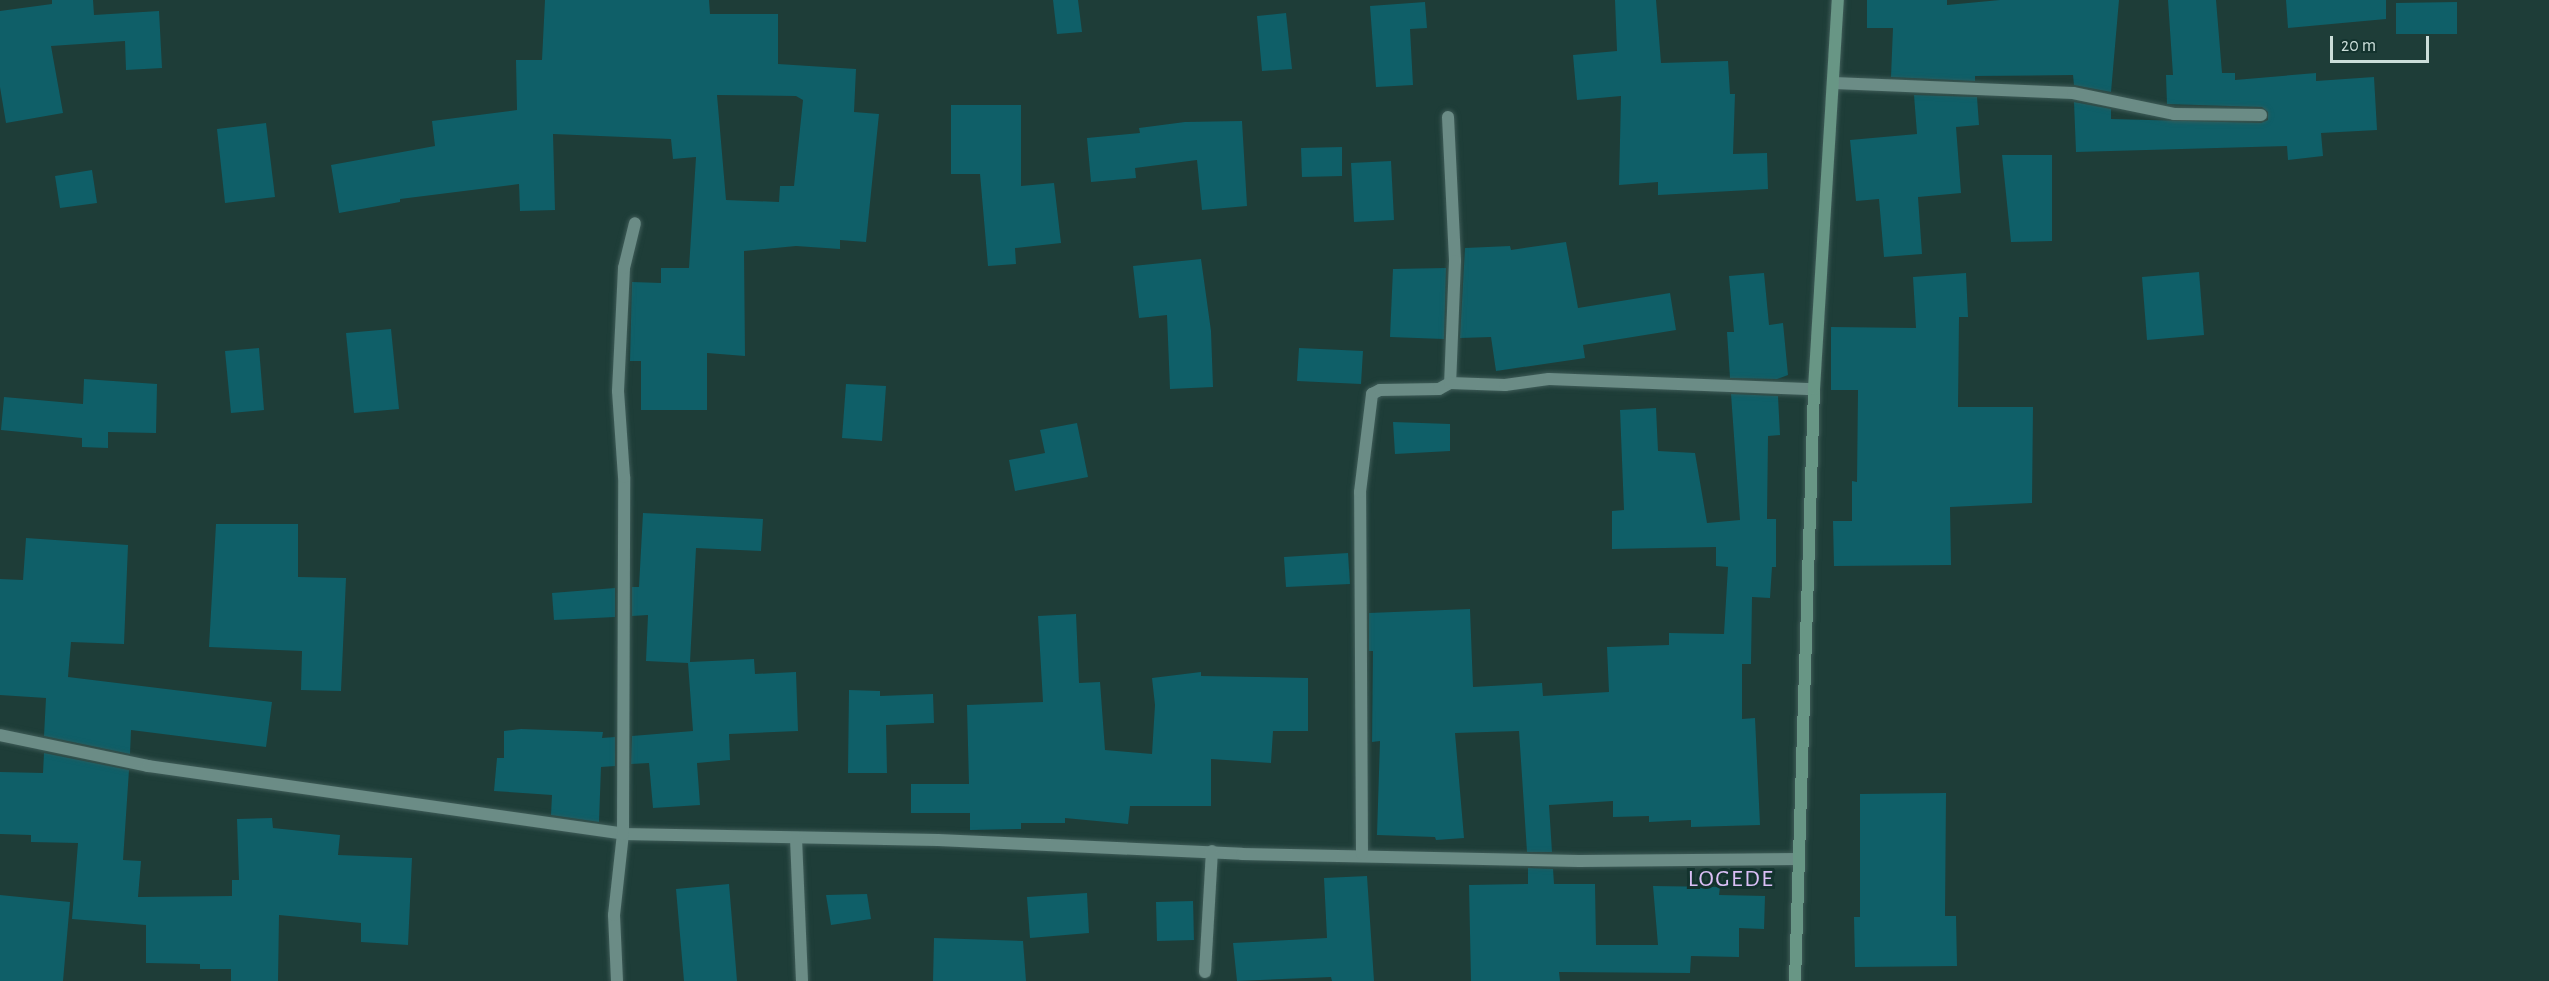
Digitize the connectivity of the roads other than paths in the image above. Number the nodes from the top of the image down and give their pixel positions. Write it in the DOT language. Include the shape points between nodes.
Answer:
graph roads {
  1 [pos="1838,0"];
  2 [pos="1834,83"];
  3 [pos="2260,115"];
  4 [pos="1448,117"];
  5 [pos="635,223"];
  6 [pos="1450,383"];
  7 [pos="1814,389"];
  8 [pos="0,735"];
  9 [pos="623,834"];
  10 [pos="796,838"];
  11 [pos="1212,851"];
  12 [pos="1362,854"];
  13 [pos="1797,859"];
  14 [pos="1205,972"];
  15 [pos="617,981"];
  16 [pos="802,981"];
  17 [pos="1795,981"];
  1 -- 2 [label="street"];
  2 -- 3 [label="street" via="2073,93 2157,112"];
  2 -- 7 [label="street"];
  4 -- 6 [label="street" via="1455,261"];
  5 -- 9 [label="street" via="624,268 618,391 624,477"];
  6 -- 7 [label="street" via="1549,380"];
  6 -- 12 [label="street" via="1439,389 1380,390 1372,394 1368,405 1360,492 1358,637"];
  7 -- 13 [label="street"];
  8 -- 9 [label="street" via="206,775"];
  9 -- 10 [label="street"];
  9 -- 15 [label="street" via="614,915"];
  10 -- 11 [label="street"];
  10 -- 16 [label="street"];
  11 -- 12 [label="street"];
  11 -- 14 [label="street"];
  12 -- 13 [label="street" via="1579,861"];
  13 -- 17 [label="street"];
}
